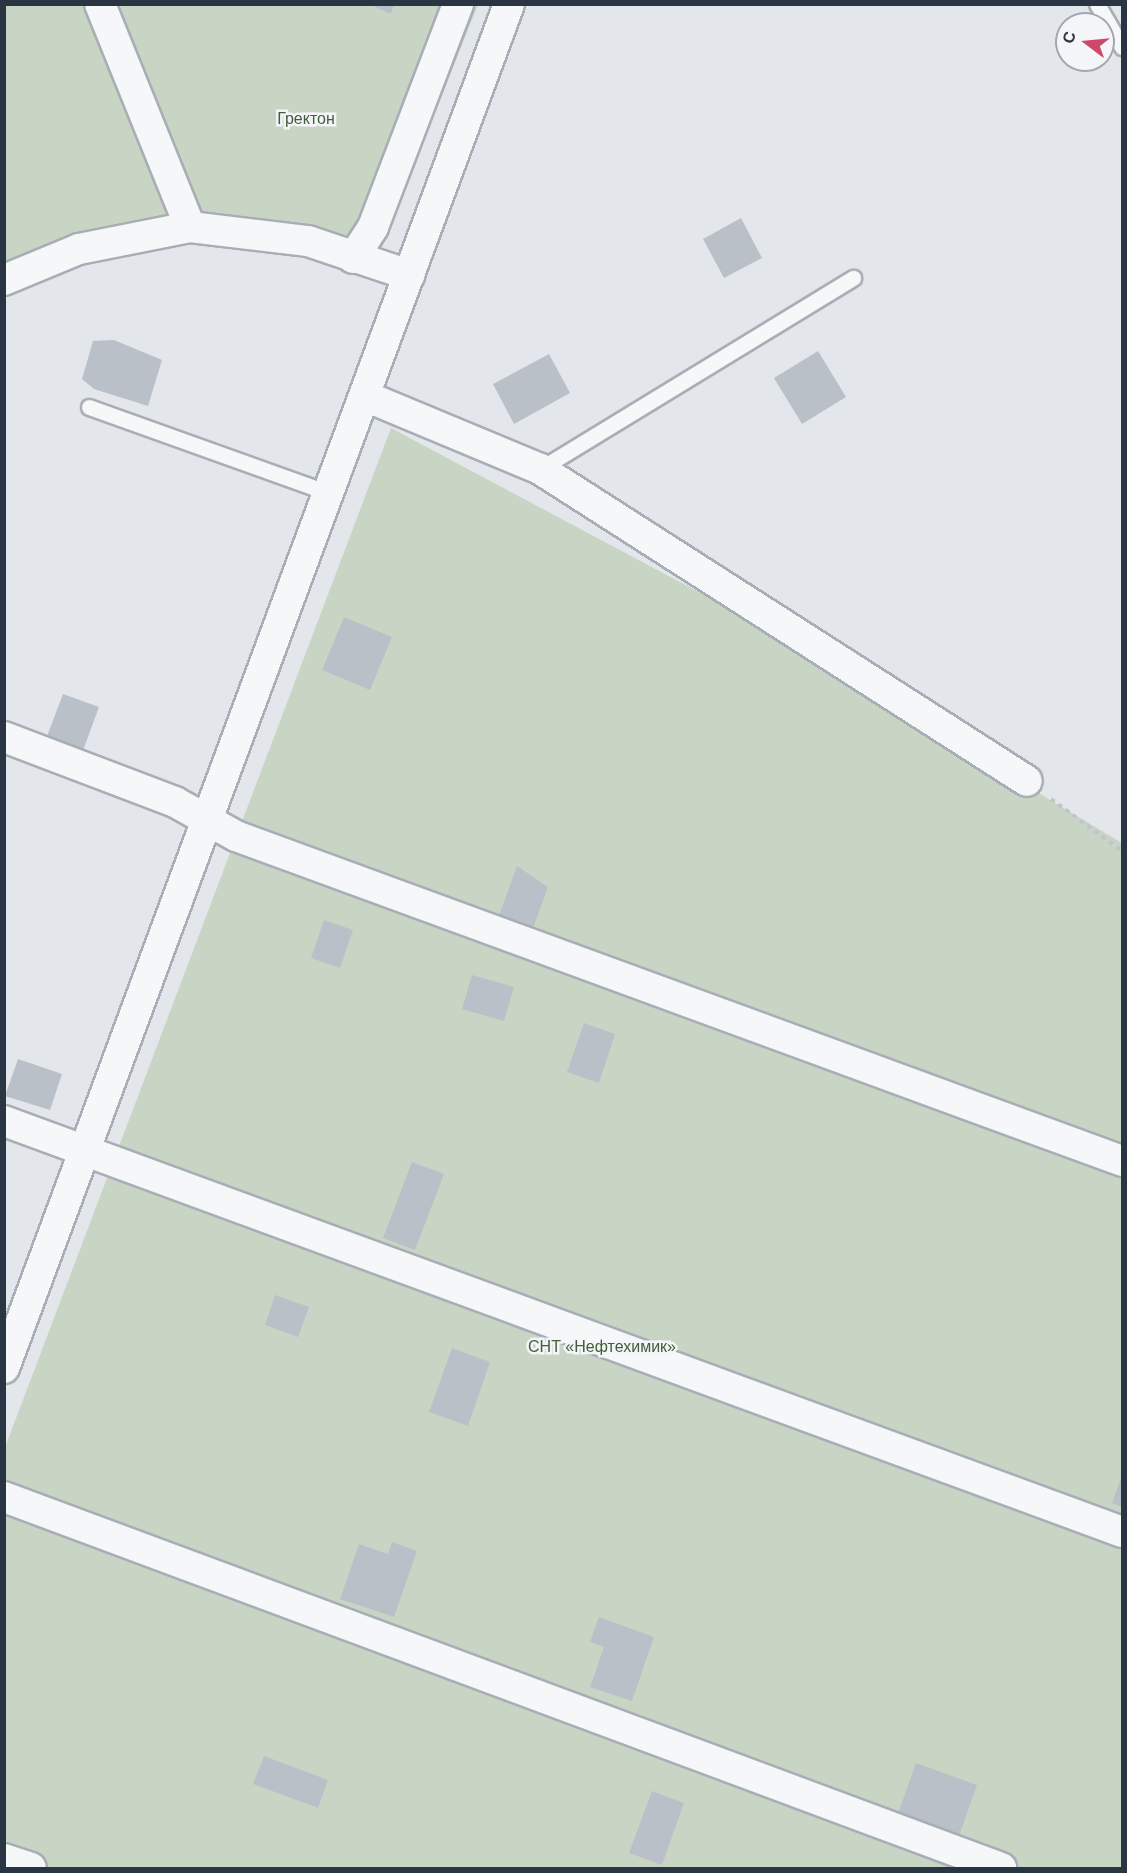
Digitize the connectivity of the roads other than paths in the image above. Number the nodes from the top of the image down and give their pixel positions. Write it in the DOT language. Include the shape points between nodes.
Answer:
graph roads {
  1 [pos="100,4"];
  2 [pos="458,4"];
  3 [pos="510,4"];
  4 [pos="1097,4"];
  5 [pos="1122,47"];
  6 [pos="190,227"];
  7 [pos="353,258"];
  8 [pos="409,275"];
  9 [pos="853,278"];
  10 [pos="4,280"];
  11 [pos="365,396"];
  12 [pos="89,407"];
  13 [pos="540,469"];
  14 [pos="329,493"];
  15 [pos="4,737"];
  16 [pos="1027,781"];
  17 [pos="208,819"];
  18 [pos="4,1121"];
  19 [pos="85,1151"];
  20 [pos="1122,1161"];
  21 [pos="4,1368"];
  22 [pos="4,1497"];
  23 [pos="1122,1532"];
  24 [pos="4,1859"];
  25 [pos="31,1869"];
  26 [pos="1002,1869"];
  1 -- 6 [label="street"];
  2 -- 7 [label="street" via="373,227"];
  3 -- 8 [label="street"];
  4 -- 5 [label="lane"];
  6 -- 7 [label="street" via="308,241"];
  6 -- 10 [label="street" via="79,249"];
  7 -- 8 [label="street"];
  8 -- 11 [label="street"];
  9 -- 13 [label="lane"];
  11 -- 13 [label="street"];
  11 -- 14 [label="street"];
  12 -- 14 [label="lane"];
  13 -- 16 [label="street"];
  14 -- 17 [label="street"];
  15 -- 17 [label="street"];
  17 -- 19 [label="street"];
  17 -- 20 [label="street" via="236,836"];
  18 -- 19 [label="street"];
  19 -- 21 [label="street"];
  19 -- 23 [label="street"];
  22 -- 26 [label="street"];
  24 -- 25 [label="street"];
}
